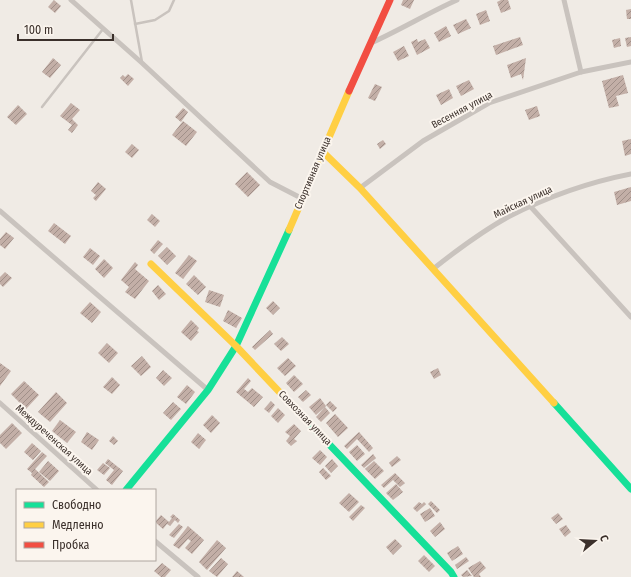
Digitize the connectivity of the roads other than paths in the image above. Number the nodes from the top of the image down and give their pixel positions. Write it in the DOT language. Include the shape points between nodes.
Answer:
graph roads {
  1 [pos="71,0"];
  2 [pos="131,0"];
  3 [pos="174,0"];
  4 [pos="390,0"];
  5 [pos="457,0"];
  6 [pos="564,0"];
  7 [pos="134,24"];
  8 [pos="103,29"];
  9 [pos="370,43"];
  10 [pos="631,62"];
  11 [pos="142,63"];
  12 [pos="581,72"];
  13 [pos="42,107"];
  14 [pos="322,151"];
  15 [pos="631,174"];
  16 [pos="360,188"];
  17 [pos="303,199"];
  18 [pos="530,206"];
  19 [pos="0,211"];
  20 [pos="151,264"];
  21 [pos="433,269"];
  22 [pos="631,317"];
  23 [pos="236,346"];
  24 [pos="208,390"];
  25 [pos="0,403"];
  26 [pos="96,489"];
  27 [pos="127,489"];
  28 [pos="631,489"];
  29 [pos="156,541"];
  30 [pos="198,577"];
  31 [pos="454,577"];
  1 -- 8 [label="street"];
  2 -- 7 [label="lane"];
  3 -- 7 [label="lane" via="169,12 155,20"];
  4 -- 9 [label="street, Спортивная улица"];
  5 -- 9 [label="street"];
  6 -- 12 [label="street"];
  7 -- 11 [label="lane"];
  8 -- 11 [label="street"];
  8 -- 13 [label="lane"];
  9 -- 14 [label="street, Спортивная улица"];
  10 -- 12 [label="street, Весенняя улица"];
  11 -- 17 [label="street" via="270,182"];
  12 -- 16 [label="street, Весенняя улица" via="489,103 423,141"];
  14 -- 16 [label="street"];
  14 -- 17 [label="street, Спортивная улица"];
  15 -- 18 [label="street, Майская улица" via="595,183"];
  16 -- 21 [label="street"];
  17 -- 23 [label="street, Спортивная улица"];
  18 -- 21 [label="street, Майская улица" via="464,244"];
  18 -- 22 [label="street"];
  19 -- 24 [label="street"];
  20 -- 23 [label="street, Совхозная улица"];
  21 -- 28 [label="street"];
  23 -- 24 [label="street, Спортивная улица"];
  23 -- 31 [label="street, Совхозная улица"];
  24 -- 27 [label="street, Спортивная улица"];
  25 -- 26 [label="street, Междуреченская улица"];
  29 -- 30 [label="street"];
}
